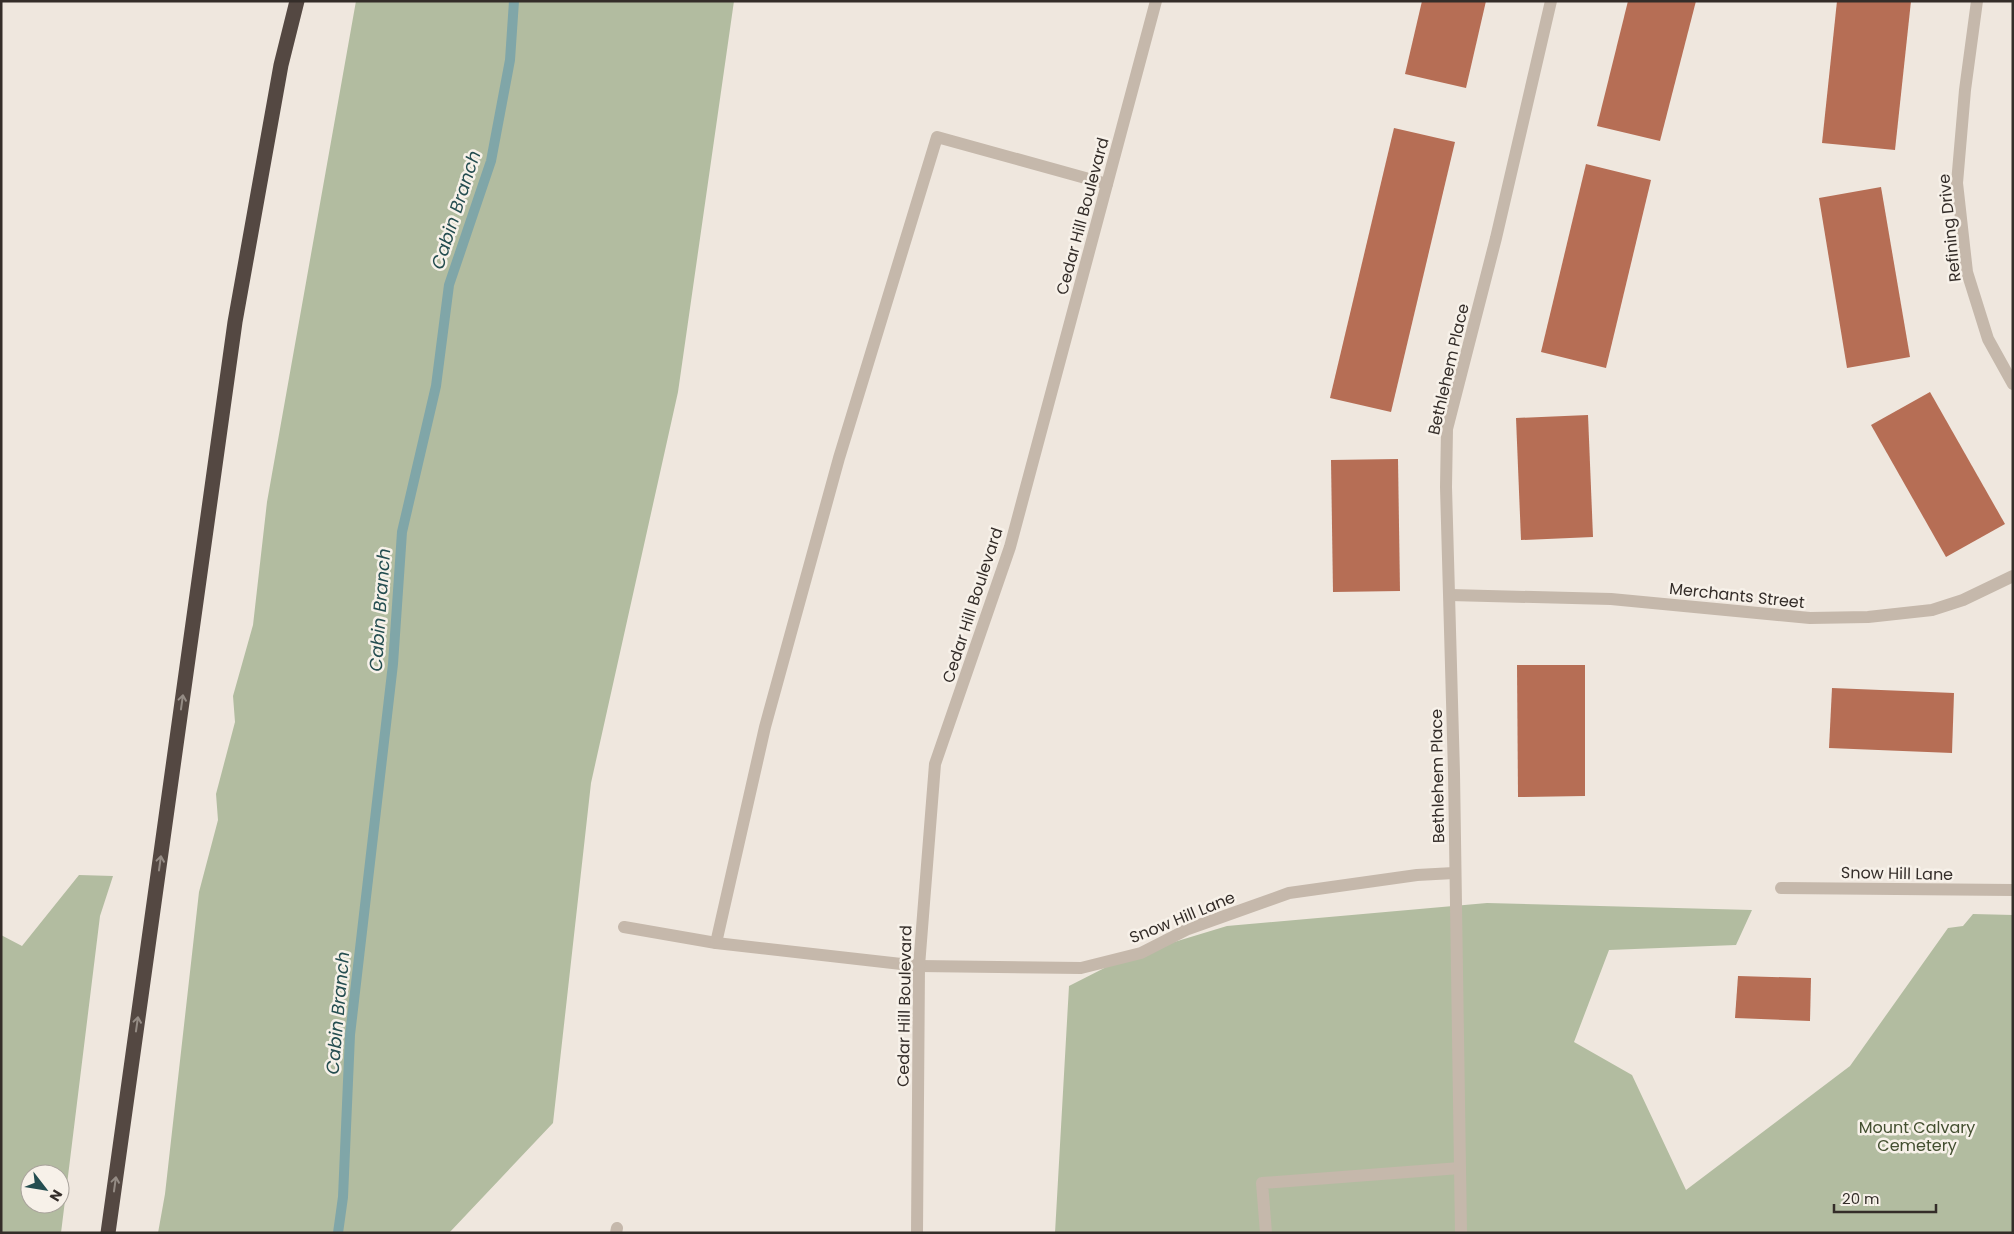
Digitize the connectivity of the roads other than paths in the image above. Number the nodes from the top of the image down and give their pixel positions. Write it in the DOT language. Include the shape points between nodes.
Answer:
graph roads {
  1 [pos="296,1"];
  2 [pos="1156,1"];
  3 [pos="1551,1"];
  4 [pos="1977,1"];
  5 [pos="1107,184"];
  6 [pos="2013,384"];
  7 [pos="2013,576"];
  8 [pos="1450,595"];
  9 [pos="1454,873"];
  10 [pos="1781,888"];
  11 [pos="2013,890"];
  12 [pos="624,926"];
  13 [pos="716,944"];
  14 [pos="919,966"];
  15 [pos="1460,1168"];
  16 [pos="108,1233"];
  17 [pos="917,1233"];
  18 [pos="1266,1233"];
  19 [pos="1461,1233"];
  16 -- 1 [label="highway, one-way" via="235,322 281,64"];
  2 -- 5 [label="street, Cedar Hill Boulevard"];
  3 -- 8 [label="street, Bethlehem Place" via="1447,430"];
  4 -- 6 [label="street, Refining Drive" via="1957,182 1967,272 1988,339"];
  5 -- 13 [label="street" via="937,137 839,458 767,718"];
  5 -- 14 [label="street, Cedar Hill Boulevard" via="1010,547 936,764"];
  7 -- 8 [label="street, Merchants Street" via="1963,600 1932,610 1868,617 1810,618 1611,599"];
  8 -- 9 [label="street, Bethlehem Place"];
  9 -- 14 [label="street, Snow Hill Lane" via="1289,893 1188,930 1141,953 1081,968"];
  9 -- 15 [label="street, Bethlehem Place"];
  10 -- 11 [label="street, Snow Hill Lane"];
  12 -- 13 [label="street, Snow Hill Lane"];
  13 -- 14 [label="street, Snow Hill Lane"];
  14 -- 17 [label="street, Cedar Hill Boulevard"];
  15 -- 18 [label="street" via="1262,1184"];
  15 -- 19 [label="street, Bethlehem Place"];
}
